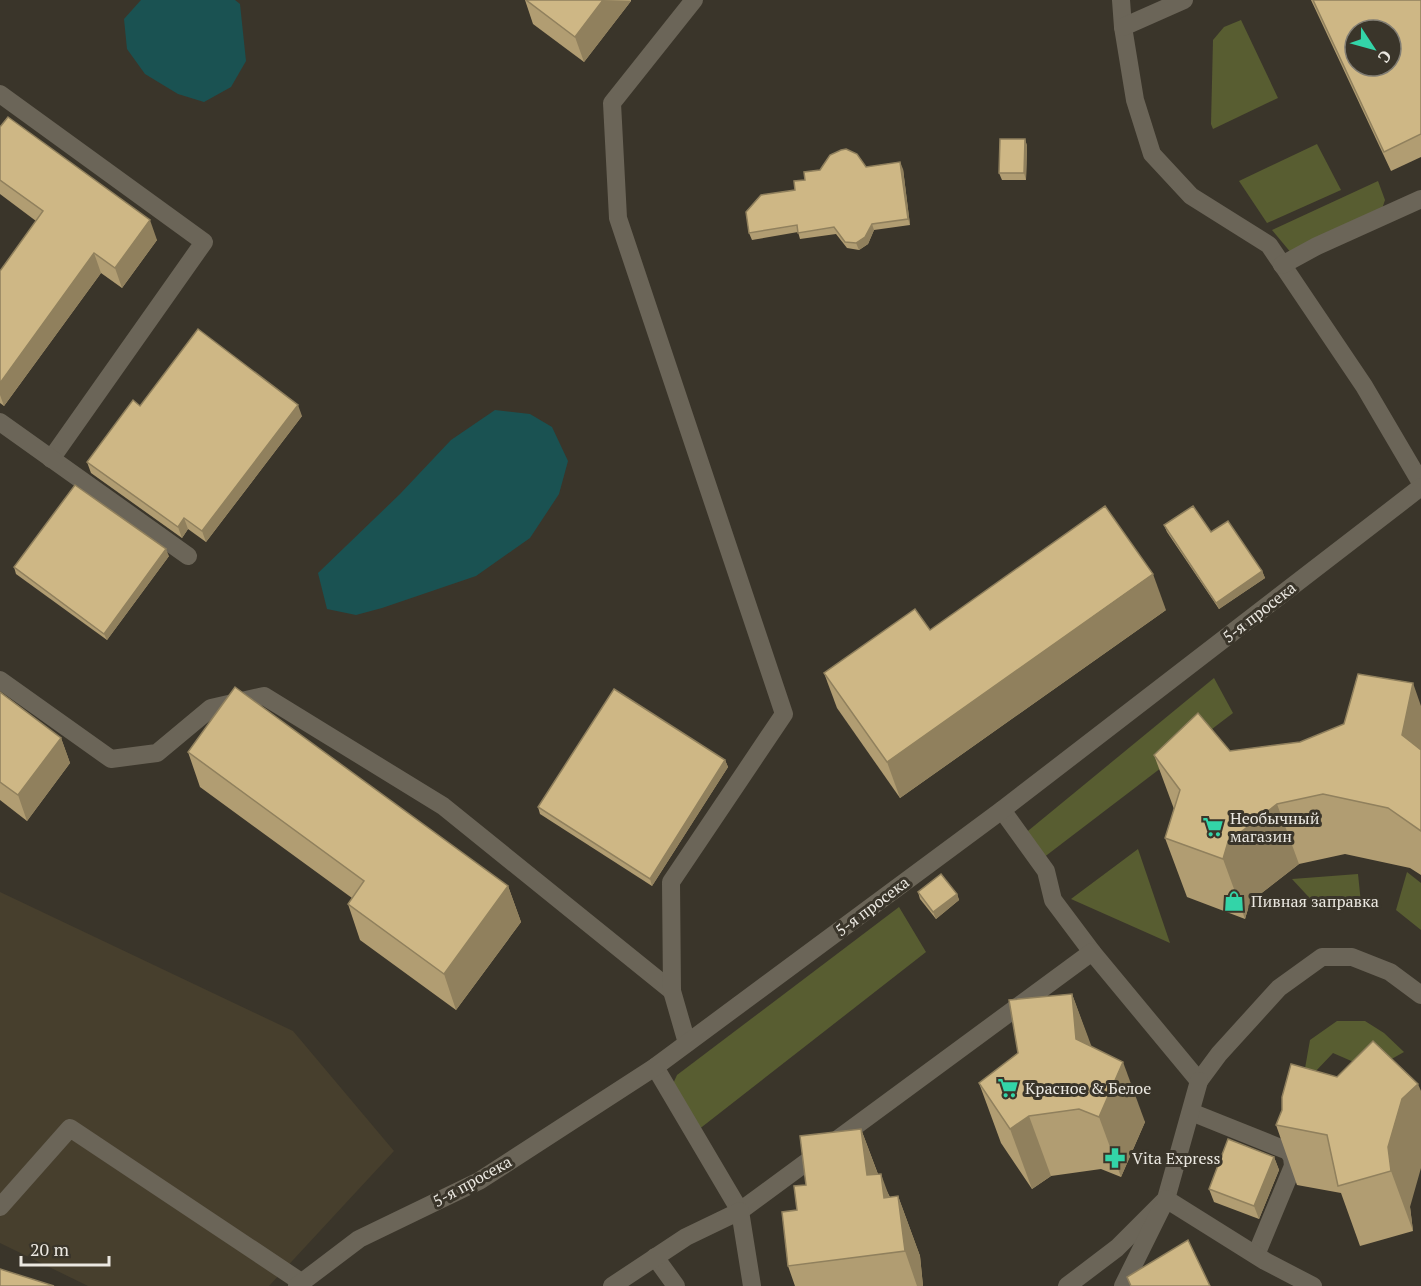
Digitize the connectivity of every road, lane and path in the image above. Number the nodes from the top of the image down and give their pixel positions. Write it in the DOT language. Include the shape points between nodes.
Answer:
graph roads {
  1 [pos="694,0"];
  2 [pos="1121,0"];
  3 [pos="1184,0"];
  4 [pos="1123,27"];
  5 [pos="0,94"];
  6 [pos="1421,199"];
  7 [pos="1282,265"];
  8 [pos="0,422"];
  9 [pos="51,459"];
  10 [pos="1421,485"];
  11 [pos="188,556"];
  12 [pos="0,680"];
  13 [pos="1002,810"];
  14 [pos="1092,952"];
  15 [pos="672,991"];
  16 [pos="1421,995"];
  17 [pos="687,1043"];
  18 [pos="654,1067"];
  19 [pos="1200,1082"];
  20 [pos="1191,1112"];
  21 [pos="1166,1199"];
  22 [pos="0,1206"];
  23 [pos="740,1211"];
  24 [pos="1256,1255"];
  25 [pos="655,1257"];
  26 [pos="299,1284"];
  27 [pos="612,1286"];
  28 [pos="676,1286"];
  29 [pos="752,1286"];
  30 [pos="1067,1286"];
  31 [pos="1123,1286"];
  32 [pos="1313,1286"];
  1 -- 15 [label="street" via="612,103 618,218 784,714 671,882"];
  2 -- 4 [label="street"];
  3 -- 4 [label="street"];
  4 -- 7 [label="street" via="1135,100 1152,154 1191,196 1269,245"];
  5 -- 9 [label="street" via="204,242"];
  6 -- 7 [label="street"];
  7 -- 10 [label="street" via="1364,386"];
  8 -- 9 [label="street"];
  9 -- 11 [label="street"];
  10 -- 13 [label="street, 5-я просека"];
  12 -- 15 [label="street" via="111,759 157,753 211,708 264,696 443,806"];
  13 -- 14 [label="street" via="1046,871 1053,900"];
  13 -- 17 [label="street, 5-я просека"];
  14 -- 19 [label="street"];
  14 -- 23 [label="street"];
  15 -- 17 [label="street"];
  16 -- 19 [label="street" via="1390,972 1352,957 1322,957 1279,988"];
  17 -- 18 [label="street, 5-я просека"];
  18 -- 23 [label="street"];
  18 -- 26 [label="street, 5-я просека" via="479,1180 359,1239"];
  19 -- 20 [label="street"];
  20 -- 21 [label="street"];
  20 -- 24 [label="street" via="1288,1151 1292,1157 1293,1166"];
  21 -- 24 [label="street"];
  21 -- 30 [label="street" via="1117,1248"];
  21 -- 31 [label="street"];
  22 -- 26 [label="street" via="70,1128"];
  23 -- 25 [label="street"];
  23 -- 29 [label="street"];
  24 -- 32 [label="street"];
  25 -- 27 [label="street"];
  25 -- 28 [label="street"];
}
